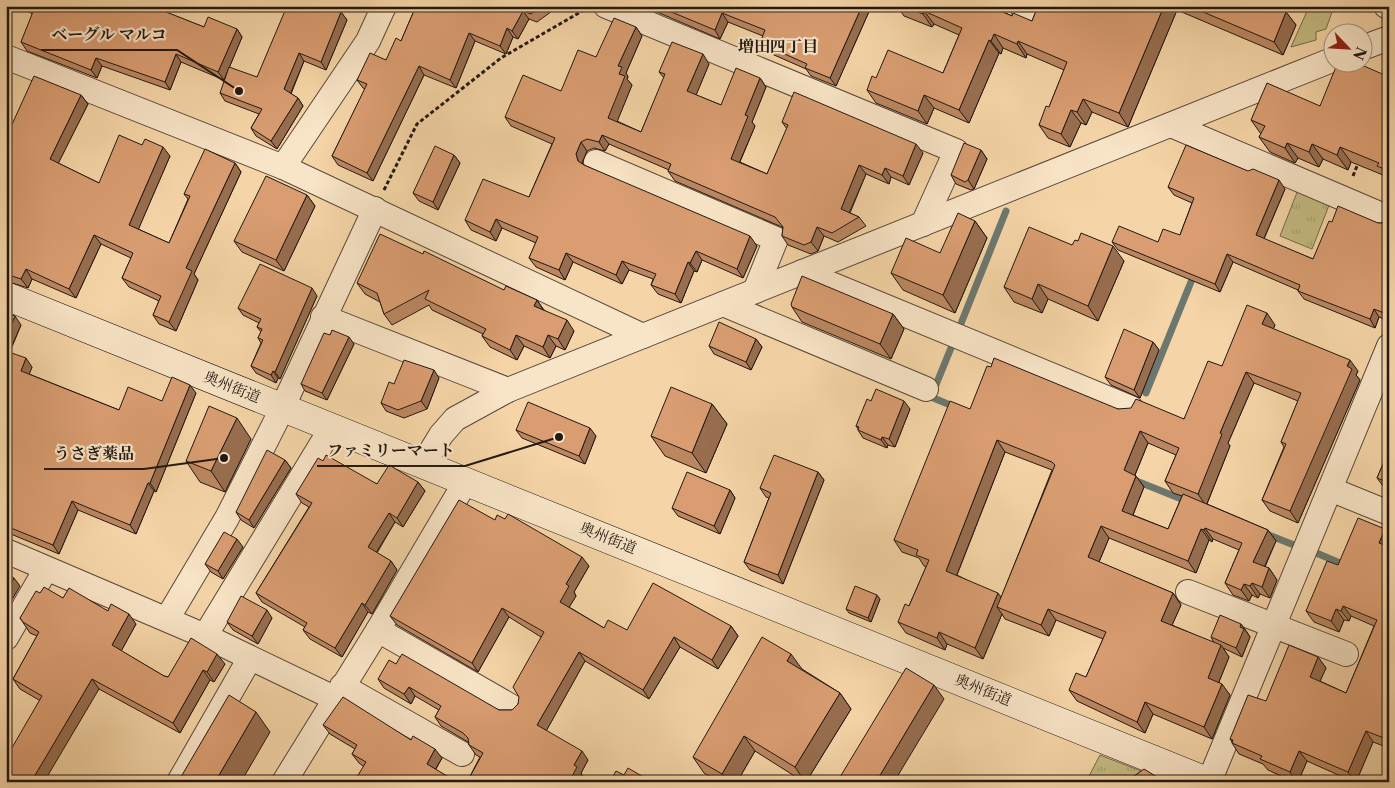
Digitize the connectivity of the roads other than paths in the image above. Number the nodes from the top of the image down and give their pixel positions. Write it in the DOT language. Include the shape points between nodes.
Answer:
graph roads {
  1 [pos="384,6"];
  2 [pos="606,6"];
  3 [pos="1389,38"];
  4 [pos="1372,44"];
  5 [pos="6,57"];
  6 [pos="1322,64"];
  7 [pos="1170,125"];
  8 [pos="596,162"];
  9 [pos="283,167"];
  10 [pos="375,209"];
  11 [pos="1389,218"];
  12 [pos="923,224"];
  13 [pos="802,272"];
  14 [pos="755,291"];
  15 [pos="6,296"];
  16 [pos="723,304"];
  17 [pos="323,317"];
  18 [pos="643,336"];
  19 [pos="1386,359"];
  20 [pos="508,390"];
  21 [pos="926,390"];
  22 [pos="283,407"];
  23 [pos="1131,408"];
  24 [pos="332,427"];
  25 [pos="424,463"];
  26 [pos="466,481"];
  27 [pos="1330,489"];
  28 [pos="1389,513"];
  29 [pos="6,551"];
  30 [pos="46,569"];
  31 [pos="1188,592"];
  32 [pos="167,619"];
  33 [pos="1274,626"];
  34 [pos="378,630"];
  35 [pos="205,636"];
  36 [pos="6,638"];
  37 [pos="1346,654"];
  38 [pos="250,658"];
  39 [pos="338,692"];
  40 [pos="512,707"];
  41 [pos="462,754"];
  42 [pos="179,782"];
  43 [pos="284,782"];
  44 [pos="1209,782"];
  1 -- 9 [label="street" via="368,41"];
  2 -- 12 [label="street" via="956,151"];
  3 -- 4 [label="street"];
  5 -- 9 [label="street"];
  6 -- 7 [label="street"];
  7 -- 11 [label="street"];
  7 -- 12 [label="street"];
  8 -- 14 [label="street" via="776,239"];
  9 -- 10 [label="street"];
  10 -- 17 [label="street"];
  10 -- 18 [label="street"];
  12 -- 13 [label="street"];
  13 -- 14 [label="street"];
  13 -- 23 [label="street"];
  14 -- 16 [label="street"];
  15 -- 22 [label="main road, 奥州街道"];
  16 -- 18 [label="street"];
  16 -- 21 [label="street"];
  17 -- 20 [label="street"];
  17 -- 22 [label="street"];
  18 -- 20 [label="street"];
  19 -- 27 [label="street"];
  20 -- 25 [label="street" via="455,419"];
  22 -- 24 [label="main road, 奥州街道"];
  22 -- 32 [label="street" via="227,518"];
  24 -- 25 [label="main road, 奥州街道"];
  24 -- 35 [label="street"];
  25 -- 26 [label="main road, 奥州街道"];
  26 -- 34 [label="street"];
  26 -- 44 [label="main road, 奥州街道"];
  27 -- 28 [label="street"];
  27 -- 33 [label="street"];
  29 -- 30 [label="street"];
  30 -- 32 [label="street"];
  30 -- 36 [label="street"];
  31 -- 33 [label="street"];
  32 -- 35 [label="street"];
  33 -- 37 [label="street"];
  33 -- 44 [label="street"];
  34 -- 39 [label="street"];
  34 -- 40 [label="street"];
  35 -- 38 [label="street"];
  38 -- 39 [label="street"];
  38 -- 42 [label="street"];
  39 -- 41 [label="street"];
  39 -- 43 [label="street"];
}
